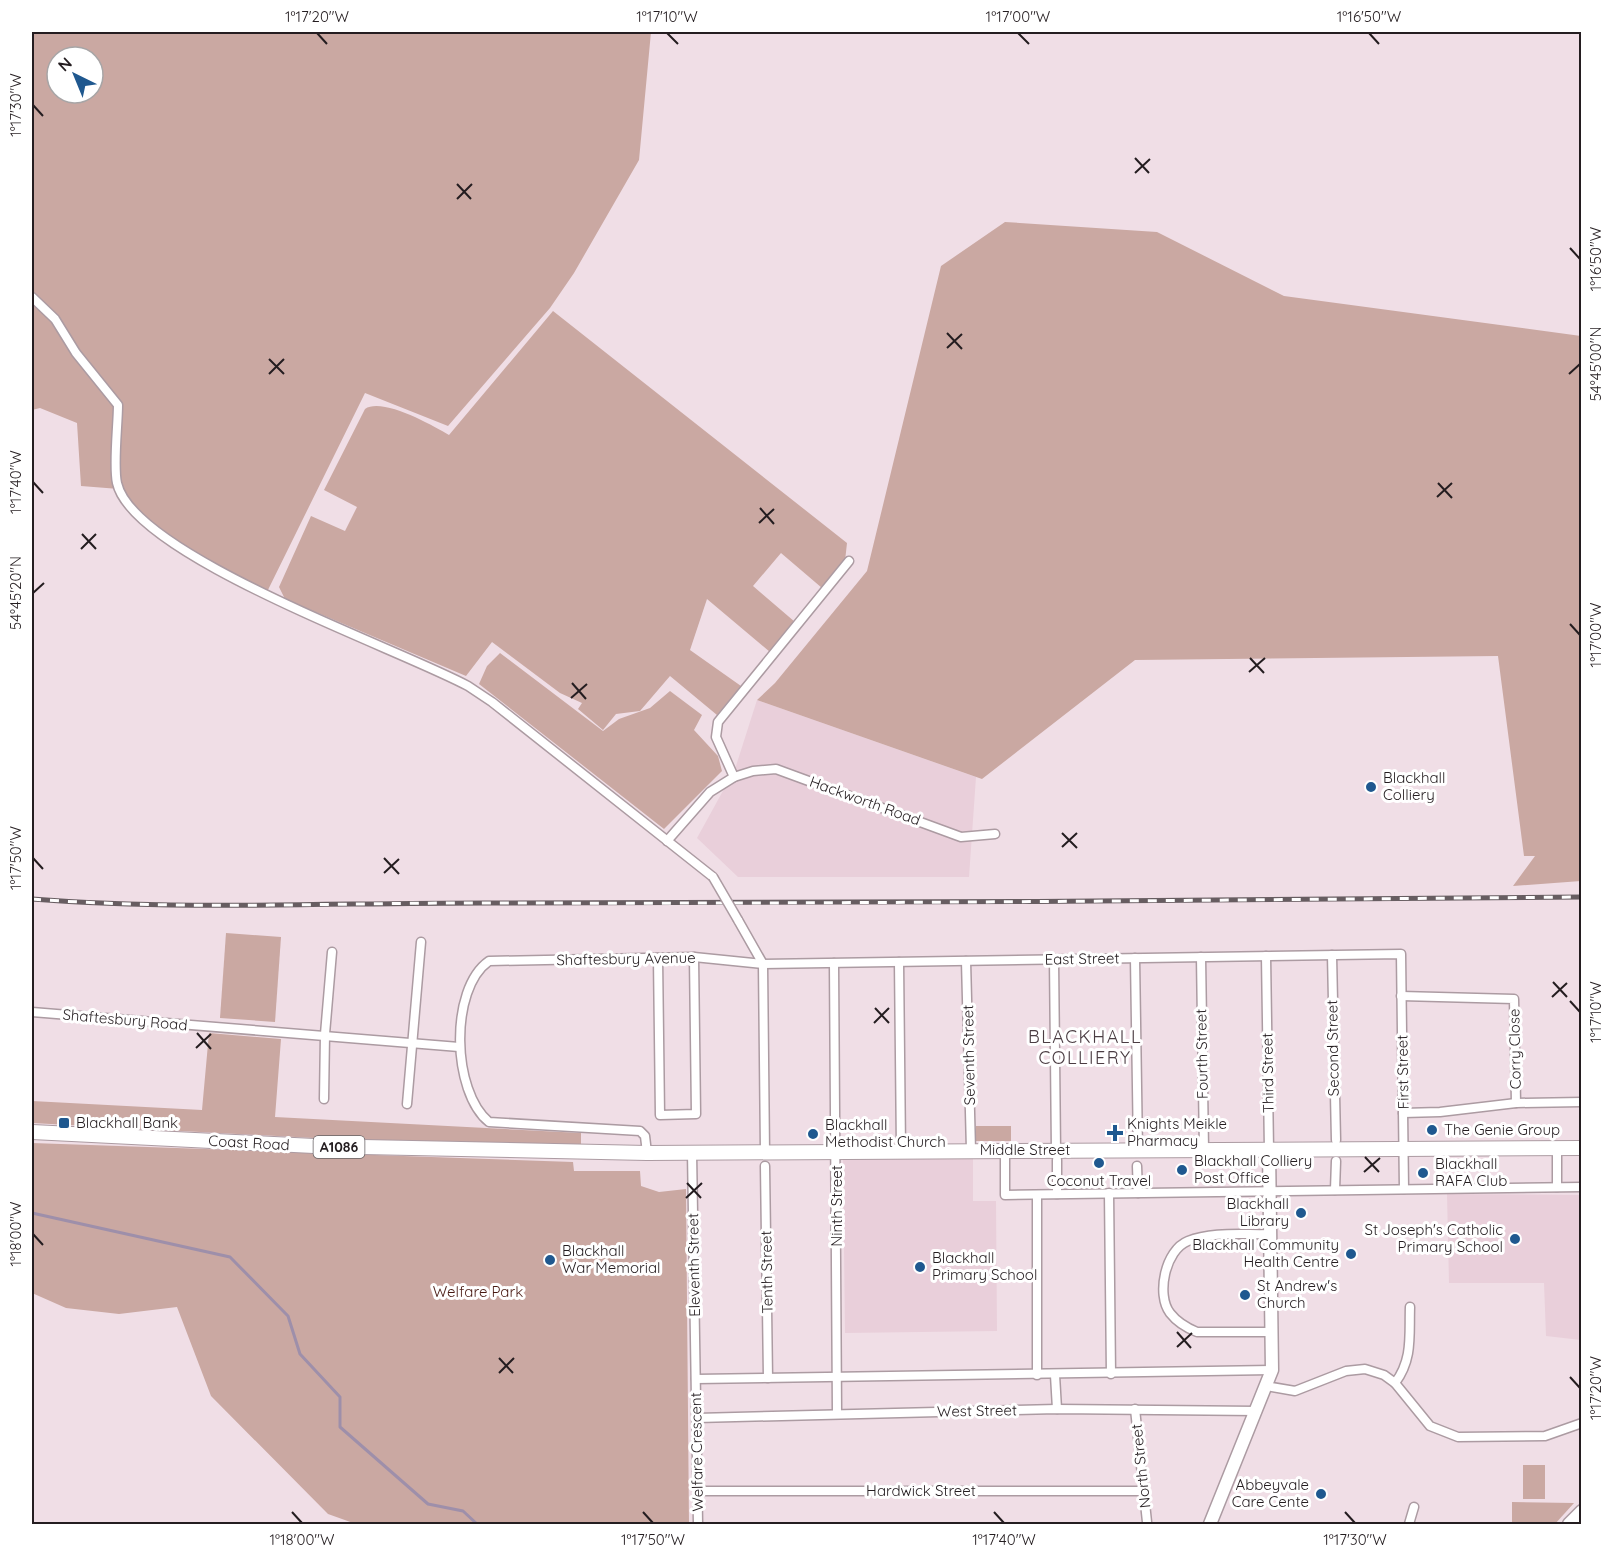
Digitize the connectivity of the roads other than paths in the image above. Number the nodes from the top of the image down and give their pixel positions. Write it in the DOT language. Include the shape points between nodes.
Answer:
graph roads {
  1 [pos="32,297"];
  2 [pos="849,561"];
  3 [pos="734,777"];
  4 [pos="995,834"];
  5 [pos="667,840"];
  6 [pos="422,942"];
  7 [pos="332,952"];
  8 [pos="1401,954"];
  9 [pos="1332,955"];
  10 [pos="1266,956"];
  11 [pos="694,957"];
  12 [pos="1201,957"];
  13 [pos="658,958"];
  14 [pos="1135,958"];
  15 [pos="1054,959"];
  16 [pos="966,960"];
  17 [pos="899,962"];
  18 [pos="834,963"];
  19 [pos="763,964"];
  20 [pos="1401,996"];
  21 [pos="32,1012"];
  22 [pos="325,1034"];
  23 [pos="412,1043"];
  24 [pos="459,1047"];
  25 [pos="324,1099"];
  26 [pos="1581,1102"];
  27 [pos="1516,1103"];
  28 [pos="407,1104"];
  29 [pos="1403,1113"];
  30 [pos="32,1132"];
  31 [pos="1336,1140"];
  32 [pos="1557,1148"];
  33 [pos="1581,1148"];
  34 [pos="1404,1149"];
  35 [pos="901,1150"];
  36 [pos="971,1150"];
  37 [pos="1005,1150"];
  38 [pos="1204,1150"];
  39 [pos="1269,1150"];
  40 [pos="837,1151"];
  41 [pos="1138,1151"];
  42 [pos="692,1152"];
  43 [pos="647,1153"];
  44 [pos="1056,1156"];
  45 [pos="765,1159"];
  46 [pos="1336,1161"];
  47 [pos="1137,1166"];
  48 [pos="1557,1187"];
  49 [pos="1581,1188"];
  50 [pos="1404,1189"];
  51 [pos="1335,1190"];
  52 [pos="1270,1191"];
  53 [pos="1138,1192"];
  54 [pos="1108,1193"];
  55 [pos="1057,1194"];
  56 [pos="1037,1195"];
  57 [pos="1271,1234"];
  58 [pos="1410,1307"];
  59 [pos="1272,1332"];
  60 [pos="1272,1370"];
  61 [pos="1111,1374"];
  62 [pos="1037,1375"];
  63 [pos="1054,1375"];
  64 [pos="838,1376"];
  65 [pos="768,1378"];
  66 [pos="696,1379"];
  67 [pos="1395,1383"];
  68 [pos="1266,1386"];
  69 [pos="1057,1409"];
  70 [pos="1135,1409"];
  71 [pos="1257,1411"];
  72 [pos="837,1413"];
  73 [pos="697,1418"];
  74 [pos="1581,1423"];
  75 [pos="698,1491"];
  76 [pos="1143,1491"];
  77 [pos="1414,1507"];
  78 [pos="1581,1511"];
  79 [pos="1147,1522"];
  80 [pos="698,1524"];
  81 [pos="1210,1524"];
  82 [pos="1411,1524"];
  83 [pos="1569,1524"];
  1 -- 5 [label="street" via="56,319 76,353 118,405 117,484 135,514 168,540 269,598 468,686"];
  2 -- 3 [label="street" via="718,722 716,737"];
  3 -- 4 [label="street, Hackworth Road" via="776,770 962,837"];
  3 -- 5 [label="street" via="710,792"];
  5 -- 19 [label="street, bridge" via="713,877"];
  6 -- 23 [label="street"];
  7 -- 22 [label="street"];
  8 -- 9 [label="street, East Street"];
  8 -- 20 [label="street, First Street"];
  9 -- 10 [label="street, East Street"];
  9 -- 31 [label="street, Second Street"];
  10 -- 12 [label="street, East Street"];
  10 -- 39 [label="street, Third Street"];
  11 -- 13 [label="street, Shaftesbury Avenue"];
  11 -- 13 [label="street" via="696,1114 660,1115"];
  11 -- 19 [label="street, Shaftesbury Avenue"];
  12 -- 14 [label="street, East Street"];
  12 -- 38 [label="street, Fourth Street"];
  13 -- 24 [label="street, Shaftesbury Avenue" via="489,961 480,968 470,989"];
  14 -- 15 [label="street, East Street"];
  14 -- 41 [label="street"];
  15 -- 16 [label="street, East Street"];
  15 -- 44 [label="street"];
  16 -- 17 [label="street, East Street"];
  16 -- 36 [label="street, Seventh Street"];
  17 -- 18 [label="street, East Street"];
  17 -- 35 [label="street"];
  18 -- 19 [label="street, East Street"];
  18 -- 40 [label="street, Ninth Street"];
  19 -- 45 [label="street, Tenth Street"];
  20 -- 27 [label="street, Corry Close" via="1514,999"];
  20 -- 29 [label="street, First Street"];
  21 -- 22 [label="street, Shaftesbury Road"];
  22 -- 23 [label="street, Shaftesbury Road"];
  22 -- 25 [label="street"];
  23 -- 24 [label="street, Shaftesbury Road"];
  23 -- 28 [label="street"];
  24 -- 43 [label="street" via="478,1114 489,1122 631,1129 645,1136"];
  26 -- 27 [label="street, Corry Close"];
  27 -- 29 [label="street, Corry Close"];
  29 -- 34 [label="street, First Street"];
  30 -- 43 [label="main road, Coast Road / A1086" via="314,1146"];
  32 -- 33 [label="main road, A1086"];
  32 -- 34 [label="main road, A1086"];
  32 -- 48 [label="street"];
  34 -- 39 [label="main road, Middle Street / A1086"];
  34 -- 50 [label="street, First Street"];
  35 -- 36 [label="main road, Middle Street / A1086"];
  35 -- 40 [label="main road, Middle Street / A1086"];
  36 -- 37 [label="main road, Middle Street / A1086"];
  37 -- 44 [label="main road, Middle Street / A1086"];
  37 -- 56 [label="street" via="1005,1195"];
  38 -- 39 [label="main road, Middle Street / A1086"];
  38 -- 41 [label="main road, Middle Street / A1086"];
  39 -- 52 [label="street, Third Street"];
  40 -- 45 [label="main road, Middle Street / A1086"];
  40 -- 64 [label="street, Ninth Street"];
  41 -- 44 [label="main road, Middle Street / A1086"];
  42 -- 43 [label="main road, Middle Street / A1086"];
  42 -- 45 [label="main road, Middle Street / A1086"];
  42 -- 66 [label="street, Eleventh Street"];
  44 -- 55 [label="street"];
  45 -- 65 [label="street, Tenth Street"];
  46 -- 51 [label="street"];
  47 -- 53 [label="street"];
  48 -- 49 [label="street"];
  48 -- 50 [label="street"];
  50 -- 51 [label="street"];
  51 -- 52 [label="street"];
  52 -- 53 [label="street"];
  52 -- 57 [label="street, Third Street"];
  53 -- 54 [label="street"];
  54 -- 55 [label="street"];
  54 -- 61 [label="street"];
  55 -- 56 [label="street"];
  56 -- 62 [label="street"];
  57 -- 59 [label="street"];
  57 -- 59 [label="street" via="1187,1241 1171,1256 1163,1283 1169,1312 1197,1332"];
  58 -- 67 [label="street" via="1409,1358"];
  59 -- 60 [label="street"];
  60 -- 61 [label="street"];
  60 -- 68 [label="street"];
  61 -- 63 [label="street"];
  62 -- 63 [label="street"];
  62 -- 64 [label="street"];
  63 -- 69 [label="street"];
  64 -- 65 [label="street"];
  64 -- 72 [label="street, Ninth Street"];
  65 -- 66 [label="street"];
  66 -- 73 [label="street, Welfare Crescent"];
  67 -- 68 [label="street" via="1365,1369 1346,1371 1295,1391"];
  67 -- 74 [label="street" via="1421,1418 1448,1435 1545,1436"];
  68 -- 71 [label="street"];
  69 -- 70 [label="street, West Street"];
  69 -- 72 [label="street, West Street"];
  70 -- 71 [label="street, West Street"];
  70 -- 76 [label="street, North Street"];
  71 -- 81 [label="street"];
  72 -- 73 [label="street, West Street"];
  73 -- 75 [label="street, Welfare Crescent"];
  75 -- 76 [label="street, Hardwick Street"];
  75 -- 80 [label="street, Welfare Crescent"];
  76 -- 79 [label="street, North Street"];
  77 -- 82 [label="street"];
  78 -- 83 [label="street"];
}
